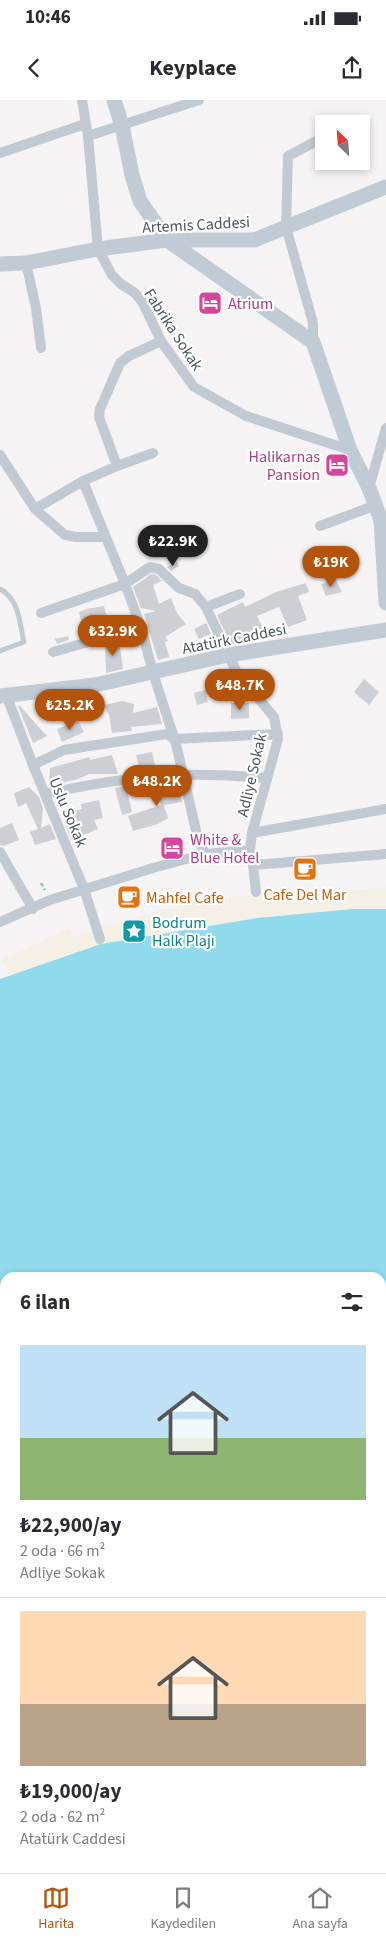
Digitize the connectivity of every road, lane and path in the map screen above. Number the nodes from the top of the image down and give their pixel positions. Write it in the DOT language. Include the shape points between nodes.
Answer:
graph roads {
  1 [pos="82,100"];
  2 [pos="114,100"];
  3 [pos="199,100"];
  4 [pos="85,124"];
  5 [pos="122,126"];
  6 [pos="88,136"];
  7 [pos="315,142"];
  8 [pos="0,153"];
  9 [pos="386,187"];
  10 [pos="286,227"];
  11 [pos="167,240"];
  12 [pos="98,249"];
  13 [pos="26,263"];
  14 [pos="0,264"];
  15 [pos="161,341"];
  16 [pos="314,342"];
  17 [pos="41,348"];
  18 [pos="386,428"];
  19 [pos="350,450"];
  20 [pos="153,453"];
  21 [pos="0,455"];
  22 [pos="117,466"];
  23 [pos="83,480"];
  24 [pos="369,488"];
  25 [pos="376,505"];
  26 [pos="35,509"];
  27 [pos="320,526"];
  28 [pos="106,537"];
  29 [pos="385,539"];
  30 [pos="125,584"];
  31 [pos="0,589"];
  32 [pos="240,594"];
  33 [pos="386,604"];
  34 [pos="206,607"];
  35 [pos="41,613"];
  36 [pos="141,627"];
  37 [pos="386,630"];
  38 [pos="0,651"];
  39 [pos="53,652"];
  40 [pos="228,655"];
  41 [pos="153,673"];
  42 [pos="4,696"];
  43 [pos="278,734"];
  44 [pos="174,739"];
  45 [pos="33,765"];
  46 [pos="182,774"];
  47 [pos="267,778"];
  48 [pos="45,794"];
  49 [pos="386,809"];
  50 [pos="252,833"];
  51 [pos="250,850"];
  52 [pos="0,852"];
  53 [pos="205,854"];
  54 [pos="386,854"];
  55 [pos="253,865"];
  56 [pos="84,888"];
  57 [pos="256,892"];
  58 [pos="33,909"];
  59 [pos="0,922"];
  60 [pos="100,939"];
  1 -- 4 [label="street"];
  2 -- 5 [label="street"];
  3 -- 5 [label="street"];
  4 -- 6 [label="street"];
  4 -- 8 [label="street"];
  5 -- 6 [label="street"];
  5 -- 11 [label="street" via="140,201"];
  6 -- 12 [label="street"];
  7 -- 10 [label="street" via="288,156"];
  9 -- 10 [label="street, Artemis Caddesi"];
  10 -- 11 [label="street, Artemis Caddesi" via="254,240"];
  10 -- 16 [label="street" via="313,323"];
  11 -- 12 [label="street, Artemis Caddesi"];
  11 -- 16 [label="street"];
  12 -- 13 [label="street, Artemis Caddesi"];
  12 -- 15 [label="street, Fabrika Sokak" via="112,275 135,293 142,303"];
  13 -- 14 [label="street, Artemis Caddesi"];
  13 -- 17 [label="street"];
  15 -- 19 [label="street, Fabrika Sokak" via="194,387 246,416"];
  15 -- 22 [label="street" via="120,363 100,409 99,417"];
  16 -- 19 [label="street"];
  18 -- 24 [label="street"];
  19 -- 24 [label="street"];
  20 -- 22 [label="street"];
  21 -- 26 [label="street"];
  22 -- 23 [label="street"];
  23 -- 26 [label="street"];
  23 -- 28 [label="street"];
  24 -- 25 [label="street"];
  25 -- 27 [label="street"];
  25 -- 29 [label="street"];
  26 -- 28 [label="street" via="65,534"];
  28 -- 30 [label="street"];
  29 -- 33 [label="street"];
  30 -- 34 [label="street, Adliye Sokak" via="150,567 159,570 180,588 195,594"];
  30 -- 35 [label="street"];
  30 -- 36 [label="street"];
  31 -- 38 [label="lane" via="10,594 16,606 24,642"];
  32 -- 34 [label="street"];
  34 -- 40 [label="street, Adliye Sokak"];
  36 -- 39 [label="street"];
  36 -- 41 [label="street"];
  37 -- 40 [label="street, Atatürk Caddesi"];
  40 -- 41 [label="street, Atatürk Caddesi"];
  40 -- 43 [label="street, Adliye Sokak" via="237,672 274,717"];
  41 -- 42 [label="street, Atatürk Caddesi" via="95,685"];
  41 -- 44 [label="street"];
  42 -- 45 [label="street, Uslu Sokak"];
  43 -- 44 [label="street"];
  43 -- 47 [label="street, Adliye Sokak"];
  44 -- 45 [label="street" via="167,734 64,750"];
  44 -- 46 [label="street"];
  45 -- 48 [label="street, Uslu Sokak"];
  46 -- 47 [label="street"];
  46 -- 48 [label="street" via="83,785"];
  46 -- 53 [label="street" via="198,840"];
  47 -- 50 [label="street, Adliye Sokak"];
  48 -- 56 [label="street, Uslu Sokak"];
  49 -- 50 [label="street"];
  50 -- 51 [label="street, Adliye Sokak"];
  51 -- 53 [label="street"];
  51 -- 55 [label="street, Adliye Sokak"];
  52 -- 58 [label="street"];
  53 -- 56 [label="street"];
  54 -- 55 [label="street"];
  55 -- 57 [label="street, Adliye Sokak"];
  56 -- 58 [label="street"];
  56 -- 60 [label="street, Uslu Sokak"];
  58 -- 59 [label="street"];
}
